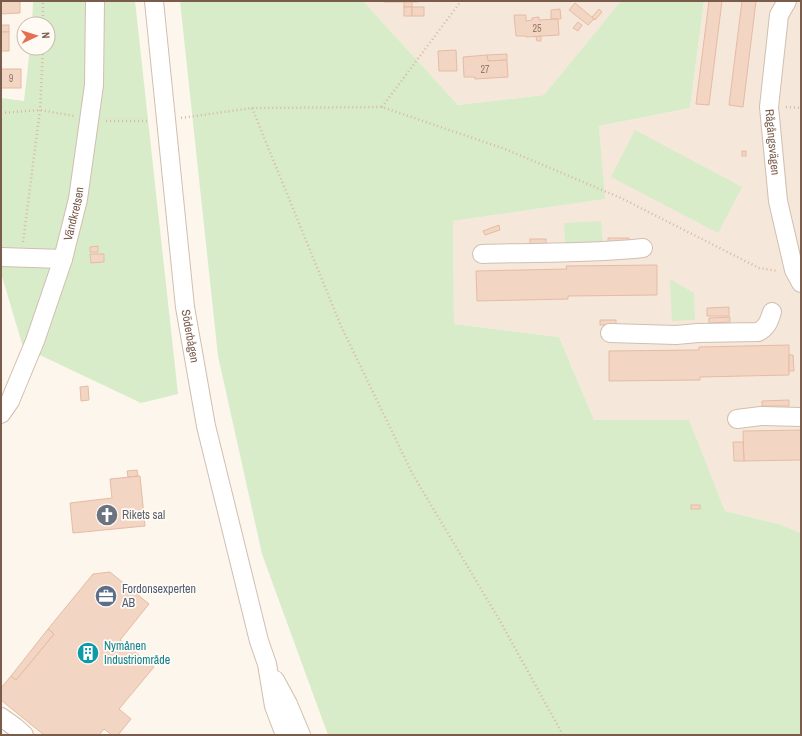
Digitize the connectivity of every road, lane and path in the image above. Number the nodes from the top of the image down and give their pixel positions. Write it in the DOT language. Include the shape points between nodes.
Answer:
graph roads {
  1 [pos="43,1"];
  2 [pos="95,1"];
  3 [pos="154,1"];
  4 [pos="460,1"];
  5 [pos="787,1"];
  6 [pos="43,16"];
  7 [pos="43,56"];
  8 [pos="382,107"];
  9 [pos="252,108"];
  10 [pos="40,110"];
  11 [pos="1,114"];
  12 [pos="77,116"];
  13 [pos="180,118"];
  14 [pos="105,121"];
  15 [pos="152,121"];
  16 [pos="644,248"];
  17 [pos="482,254"];
  18 [pos="21,256"];
  19 [pos="1,257"];
  20 [pos="63,259"];
  21 [pos="798,276"];
  22 [pos="772,312"];
  23 [pos="610,333"];
  24 [pos="1,414"];
  25 [pos="801,417"];
  26 [pos="737,419"];
  27 [pos="267,664"];
  28 [pos="1,717"];
  29 [pos="24,735"];
  30 [pos="285,735"];
  31 [pos="301,735"];
  32 [pos="563,735"];
  1 -- 6 [label="path"];
  2 -- 20 [label="street, Vändkretsen" via="94,85 78,199"];
  3 -- 27 [label="street, Söderbågen" via="185,307 206,426 259,641"];
  4 -- 8 [label="path"];
  5 -- 21 [label="street, Rågångsvägen" via="779,15 769,107 778,201"];
  7 -- 10 [label="path"];
  8 -- 9 [label="path"];
  8 -- 21 [label="path" via="505,149 614,195 759,268"];
  9 -- 13 [label="path"];
  9 -- 32 [label="path" via="341,326 412,473 500,621"];
  10 -- 11 [label="path"];
  10 -- 12 [label="path"];
  10 -- 18 [label="path"];
  14 -- 15 [label="path"];
  16 -- 17 [label="street" via="579,253"];
  18 -- 19 [label="street"];
  18 -- 20 [label="street"];
  20 -- 24 [label="street, Vändkretsen" via="35,341 10,401"];
  22 -- 23 [label="street" via="764,329 758,332 676,335"];
  25 -- 26 [label="street" via="761,416"];
  27 -- 30 [label="street, Söderbågen" via="274,706"];
  27 -- 31 [label="street, Söderbågen"];
  28 -- 29 [label="street"];
}
